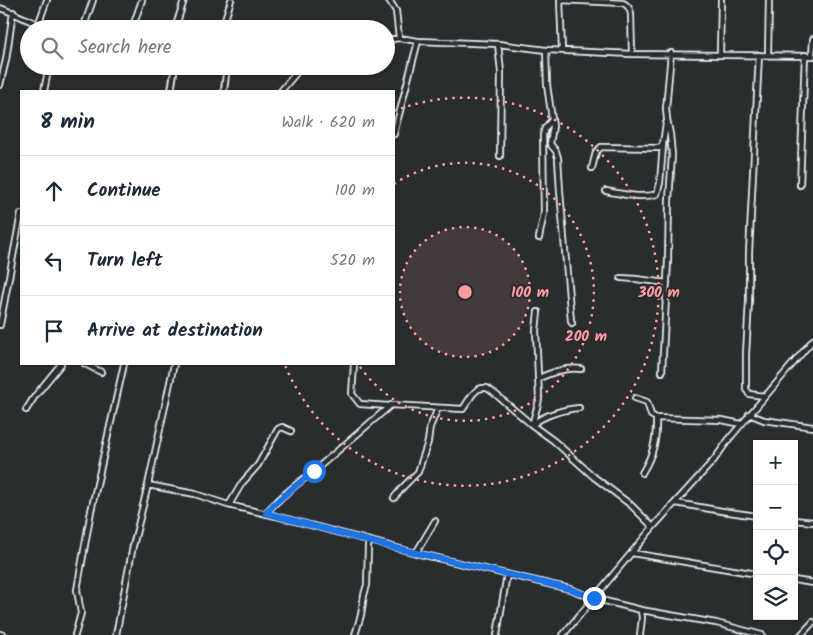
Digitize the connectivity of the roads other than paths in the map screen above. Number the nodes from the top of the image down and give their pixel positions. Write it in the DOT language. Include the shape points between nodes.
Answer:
graph roads {
  1 [pos="47,0"];
  2 [pos="93,0"];
  3 [pos="142,0"];
  4 [pos="184,0"];
  5 [pos="231,0"];
  6 [pos="389,0"];
  7 [pos="560,0"];
  8 [pos="721,0"];
  9 [pos="769,0"];
  10 [pos="0,8"];
  11 [pos="13,12"];
  12 [pos="28,20"];
  13 [pos="40,20"];
  14 [pos="86,20"];
  15 [pos="135,20"];
  16 [pos="178,20"];
  17 [pos="225,20"];
  18 [pos="399,38"];
  19 [pos="395,39"];
  20 [pos="813,39"];
  21 [pos="418,41"];
  22 [pos="498,44"];
  23 [pos="546,50"];
  24 [pos="562,50"];
  25 [pos="632,54"];
  26 [pos="671,54"];
  27 [pos="720,54"];
  28 [pos="759,55"];
  29 [pos="768,55"];
  30 [pos="805,55"];
  31 [pos="812,56"];
  32 [pos="47,75"];
  33 [pos="174,75"];
  34 [pos="226,75"];
  35 [pos="294,75"];
  36 [pos="0,85"];
  37 [pos="44,90"];
  38 [pos="171,90"];
  39 [pos="224,90"];
  40 [pos="282,90"];
  41 [pos="666,119"];
  42 [pos="552,120"];
  43 [pos="395,130"];
  44 [pos="663,144"];
  45 [pos="500,156"];
  46 [pos="592,168"];
  47 [pos="800,185"];
  48 [pos="606,190"];
  49 [pos="20,219"];
  50 [pos="539,238"];
  51 [pos="621,278"];
  52 [pos="667,283"];
  53 [pos="538,312"];
  54 [pos="572,323"];
  55 [pos="0,325"];
  56 [pos="813,340"];
  57 [pos="60,365"];
  58 [pos="87,365"];
  59 [pos="124,365"];
  60 [pos="174,365"];
  61 [pos="354,365"];
  62 [pos="582,369"];
  63 [pos="101,372"];
  64 [pos="662,372"];
  65 [pos="539,378"];
  66 [pos="764,396"];
  67 [pos="634,398"];
  68 [pos="390,406"];
  69 [pos="438,408"];
  70 [pos="579,408"];
  71 [pos="26,410"];
  72 [pos="749,414"];
  73 [pos="656,418"];
  74 [pos="741,424"];
  75 [pos="532,425"];
  76 [pos="813,427"];
  77 [pos="290,431"];
  78 [pos="642,474"];
  79 [pos="148,485"];
  80 [pos="394,498"];
  81 [pos="676,502"];
  82 [pos="229,505"];
  83 [pos="266,513"];
  84 [pos="753,516"];
  85 [pos="798,520"];
  86 [pos="435,521"];
  87 [pos="813,522"];
  88 [pos="653,527"];
  89 [pos="369,541"];
  90 [pos="416,553"];
  91 [pos="632,553"];
  92 [pos="753,573"];
  93 [pos="507,574"];
  94 [pos="798,581"];
  95 [pos="813,583"];
  96 [pos="594,598"];
  97 [pos="641,610"];
  98 [pos="813,622"];
  99 [pos="75,635"];
  100 [pos="116,635"];
  101 [pos="355,635"];
  102 [pos="497,635"];
  103 [pos="563,635"];
  104 [pos="640,635"];
  105 [pos="762,635"];
  106 [pos="801,635"];
  1 -- 13 [label="street"];
  2 -- 14 [label="street"];
  3 -- 15 [label="street"];
  4 -- 16 [label="street"];
  5 -- 17 [label="street"];
  6 -- 18 [label="street" via="396,11"];
  7 -- 24 [label="street"];
  7 -- 25 [label="street" via="628,5"];
  8 -- 27 [label="street"];
  9 -- 29 [label="street"];
  10 -- 11 [label="street"];
  11 -- 12 [label="street"];
  11 -- 36 [label="street"];
  18 -- 19 [label="street"];
  18 -- 21 [label="street"];
  20 -- 31 [label="street"];
  21 -- 22 [label="street"];
  21 -- 43 [label="street"];
  22 -- 23 [label="street"];
  22 -- 45 [label="street"];
  23 -- 24 [label="street"];
  23 -- 42 [label="street"];
  24 -- 25 [label="street"];
  25 -- 26 [label="street"];
  26 -- 27 [label="street"];
  26 -- 41 [label="street"];
  27 -- 28 [label="street"];
  28 -- 29 [label="street"];
  28 -- 66 [label="street" via="746,390 749,394"];
  29 -- 30 [label="street"];
  30 -- 31 [label="street"];
  30 -- 47 [label="street"];
  32 -- 37 [label="street"];
  33 -- 38 [label="street"];
  34 -- 39 [label="street"];
  35 -- 40 [label="street"];
  41 -- 44 [label="street"];
  41 -- 52 [label="street" via="672,155"];
  42 -- 50 [label="street" via="544,135 544,212"];
  42 -- 54 [label="street" via="550,144 558,158"];
  44 -- 46 [label="street" via="650,149 601,147 596,152"];
  44 -- 48 [label="street" via="656,194 644,196"];
  49 -- 55 [label="street"];
  51 -- 52 [label="street"];
  52 -- 64 [label="street"];
  53 -- 65 [label="street"];
  56 -- 66 [label="street"];
  57 -- 71 [label="street"];
  58 -- 63 [label="street"];
  59 -- 99 [label="street" via="91,511 77,590 82,613"];
  60 -- 79 [label="street"];
  61 -- 68 [label="street" via="352,394 360,404"];
  62 -- 65 [label="street" via="563,369"];
  65 -- 75 [label="street" via="538,404"];
  66 -- 72 [label="street"];
  67 -- 73 [label="street" via="647,402"];
  68 -- 69 [label="street"];
  68 -- 83 [label="street"];
  69 -- 75 [label="street" via="463,408 475,391 487,388"];
  69 -- 80 [label="street" via="418,472"];
  70 -- 75 [label="street" via="538,419"];
  72 -- 74 [label="street"];
  72 -- 76 [label="street" via="764,420"];
  73 -- 74 [label="street" via="722,420"];
  73 -- 78 [label="street" via="654,447"];
  74 -- 81 [label="street"];
  75 -- 88 [label="street" via="554,440"];
  77 -- 82 [label="street" via="278,429 258,465"];
  79 -- 82 [label="street" via="195,494"];
  79 -- 100 [label="street"];
  81 -- 84 [label="street"];
  81 -- 88 [label="street"];
  82 -- 83 [label="street"];
  83 -- 89 [label="street"];
  85 -- 87 [label="street"];
  86 -- 90 [label="street"];
  88 -- 91 [label="street"];
  89 -- 90 [label="street"];
  89 -- 101 [label="street" via="367,585"];
  90 -- 93 [label="street"];
  91 -- 92 [label="street"];
  91 -- 96 [label="street"];
  93 -- 96 [label="street"];
  93 -- 102 [label="street"];
  94 -- 95 [label="street"];
  96 -- 97 [label="street"];
  96 -- 103 [label="street"];
  97 -- 104 [label="street"];
  97 -- 105 [label="street"];
  98 -- 106 [label="street"];
}
